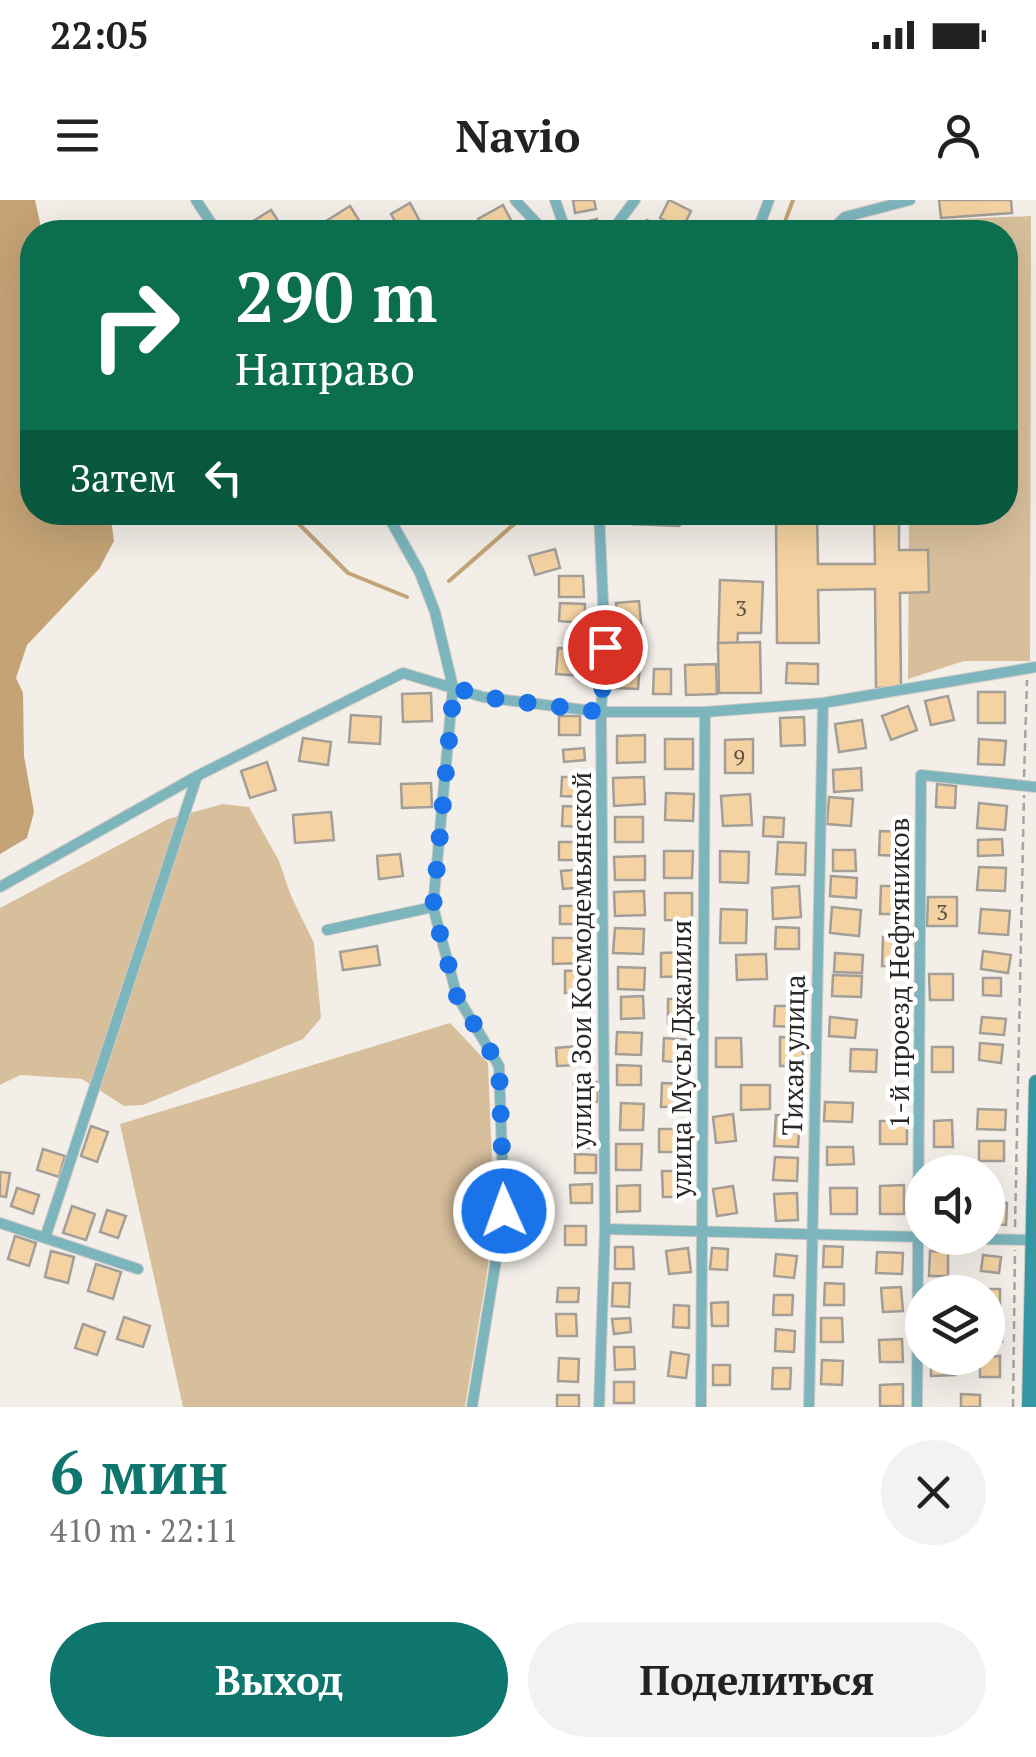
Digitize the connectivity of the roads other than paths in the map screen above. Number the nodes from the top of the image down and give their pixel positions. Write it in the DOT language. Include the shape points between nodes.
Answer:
graph roads {
  1 [pos="515,200"];
  2 [pos="910,200"];
  3 [pos="534,220"];
  4 [pos="843,220"];
  5 [pos="393,525"];
  6 [pos="599,525"];
  7 [pos="1032,668"];
  8 [pos="454,687"];
  9 [pos="822,703"];
  10 [pos="601,712"];
  11 [pos="705,712"];
  12 [pos="197,776"];
  13 [pos="1030,786"];
  14 [pos="0,887"];
  15 [pos="433,908"];
  16 [pos="327,930"];
  17 [pos="1036,1082"];
  18 [pos="922,1155"];
  19 [pos="0,1223"];
  20 [pos="604,1230"];
  21 [pos="702,1232"];
  22 [pos="812,1235"];
  23 [pos="45,1238"];
  24 [pos="905,1238"];
  25 [pos="1027,1240"];
  26 [pos="921,1255"];
  27 [pos="138,1268"];
  28 [pos="472,1407"];
  29 [pos="599,1407"];
  30 [pos="701,1407"];
  31 [pos="809,1407"];
  32 [pos="917,1407"];
  33 [pos="1029,1407"];
  1 -- 3 [label="street"];
  2 -- 4 [label="street"];
  5 -- 8 [label="street" via="435,612"];
  6 -- 10 [label="street, улица Зои Космодемьянской"];
  7 -- 9 [label="street"];
  8 -- 10 [label="street"];
  8 -- 12 [label="street" via="403,674"];
  8 -- 15 [label="street"];
  9 -- 11 [label="street"];
  9 -- 22 [label="street, Тихая улица"];
  10 -- 11 [label="street"];
  10 -- 20 [label="street, улица Зои Космодемьянской"];
  11 -- 21 [label="street, улица Мусы Джалиля"];
  12 -- 14 [label="street"];
  12 -- 23 [label="street"];
  13 -- 18 [label="street, 1-й проезд Нефтяников" via="920,774"];
  15 -- 16 [label="street"];
  15 -- 28 [label="street" via="457,996 499,1066 504,1211"];
  17 -- 25 [label="main road"];
  19 -- 23 [label="street"];
  20 -- 21 [label="street"];
  20 -- 29 [label="street, улица Зои Космодемьянской"];
  21 -- 22 [label="street"];
  21 -- 30 [label="street, улица Мусы Джалиля"];
  22 -- 24 [label="street"];
  22 -- 31 [label="street, Тихая улица"];
  23 -- 27 [label="street"];
  25 -- 33 [label="main road"];
  26 -- 32 [label="street, 1-й проезд Нефтяников"];
}
